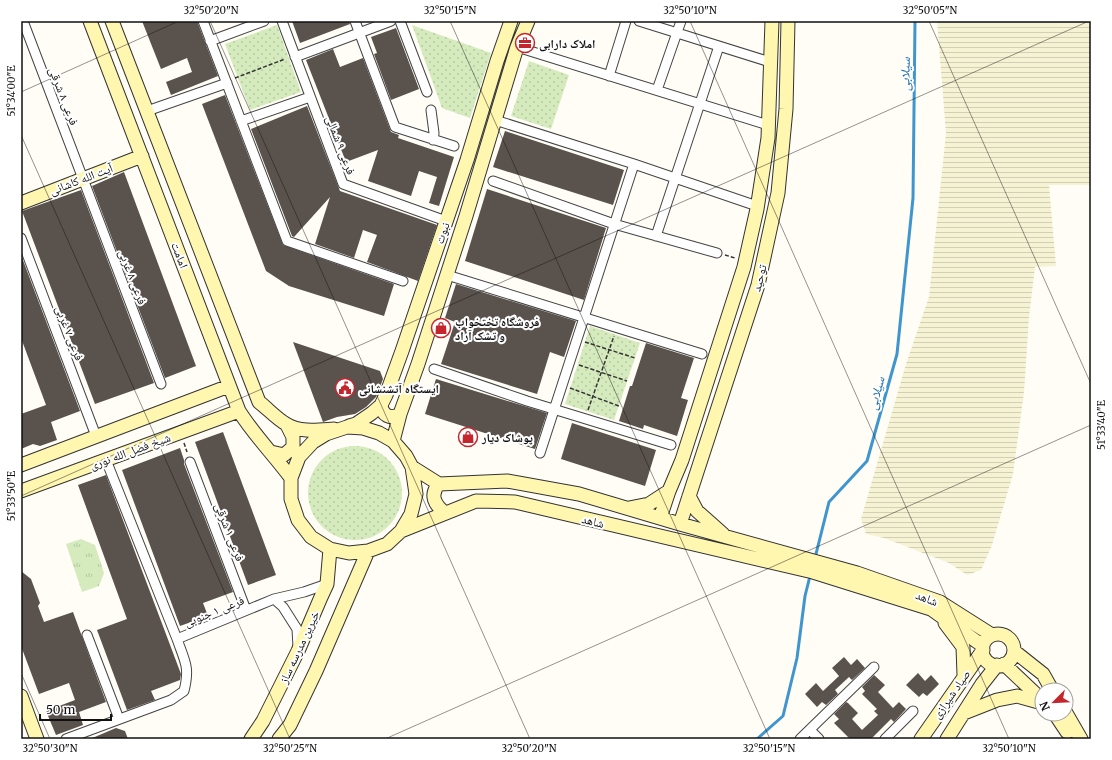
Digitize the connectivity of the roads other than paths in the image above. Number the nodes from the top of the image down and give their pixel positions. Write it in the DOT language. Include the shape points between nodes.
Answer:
graph roads {
  1 [pos="23,21"];
  2 [pos="90,21"];
  3 [pos="112,21"];
  4 [pos="203,21"];
  5 [pos="264,21"];
  6 [pos="282,21"];
  7 [pos="355,21"];
  8 [pos="391,21"];
  9 [pos="400,21"];
  10 [pos="511,21"];
  11 [pos="528,21"];
  12 [pos="626,21"];
  13 [pos="640,21"];
  14 [pos="681,21"];
  15 [pos="772,21"];
  16 [pos="788,21"];
  17 [pos="360,33"];
  18 [pos="678,33"];
  19 [pos="210,41"];
  20 [pos="719,46"];
  21 [pos="517,48"];
  22 [pos="295,57"];
  23 [pos="770,62"];
  24 [pos="609,76"];
  25 [pos="227,83"];
  26 [pos="657,90"];
  27 [pos="427,92"];
  28 [pos="310,97"];
  29 [pos="701,104"];
  30 [pos="431,110"];
  31 [pos="147,111"];
  32 [pos="494,120"];
  33 [pos="241,122"];
  34 [pos="768,124"];
  35 [pos="433,140"];
  36 [pos="454,146"];
  37 [pos="142,156"];
  38 [pos="634,164"];
  39 [pos="676,178"];
  40 [pos="82,179"];
  41 [pos="493,181"];
  42 [pos="21,203"];
  43 [pos="757,206"];
  44 [pos="446,221"];
  45 [pos="614,224"];
  46 [pos="656,236"];
  47 [pos="21,238"];
  48 [pos="717,253"];
  49 [pos="446,275"];
  50 [pos="403,281"];
  51 [pos="584,318"];
  52 [pos="702,354"];
  53 [pos="434,369"];
  54 [pos="161,384"];
  55 [pos="230,386"];
  56 [pos="381,405"];
  57 [pos="554,410"];
  58 [pos="239,411"];
  59 [pos="400,414"];
  60 [pos="287,425"];
  61 [pos="345,427"];
  62 [pos="96,436"];
  63 [pos="393,441"];
  64 [pos="671,445"];
  65 [pos="271,452"];
  66 [pos="540,453"];
  67 [pos="106,460"];
  68 [pos="190,462"];
  69 [pos="21,465"];
  70 [pos="412,467"];
  71 [pos="291,478"];
  72 [pos="439,484"];
  73 [pos="21,491"];
  74 [pos="669,491"];
  75 [pos="689,496"];
  76 [pos="627,508"];
  77 [pos="445,513"];
  78 [pos="660,518"];
  79 [pos="680,524"];
  80 [pos="401,530"];
  81 [pos="726,537"];
  82 [pos="330,549"];
  83 [pos="368,551"];
  84 [pos="787,560"];
  85 [pos="328,566"];
  86 [pos="357,578"];
  87 [pos="854,579"];
  88 [pos="327,584"];
  89 [pos="274,599"];
  90 [pos="246,610"];
  91 [pos="937,612"];
  92 [pos="87,635"];
  93 [pos="992,635"];
  94 [pos="177,639"];
  95 [pos="983,648"];
  96 [pos="298,650"];
  97 [pos="1014,651"];
  98 [pos="1001,665"];
  99 [pos="874,667"];
  100 [pos="964,675"];
  101 [pos="1047,682"];
  102 [pos="1034,693"];
  103 [pos="21,696"];
  104 [pos="1034,701"];
  105 [pos="913,711"];
  106 [pos="964,713"];
  107 [pos="119,719"];
  108 [pos="1060,722"];
  109 [pos="1071,722"];
  110 [pos="810,730"];
  111 [pos="37,739"];
  112 [pos="66,739"];
  113 [pos="251,739"];
  114 [pos="279,739"];
  115 [pos="800,739"];
  116 [pos="819,739"];
  117 [pos="885,739"];
  118 [pos="921,739"];
  119 [pos="947,739"];
  120 [pos="1071,739"];
  121 [pos="1081,739"];
  1 -- 40 [label="street, فرعی ۸ شرقی"];
  2 -- 37 [label="main road, امامت"];
  3 -- 31 [label="main road, امامت"];
  4 -- 19 [label="street"];
  5 -- 19 [label="street"];
  6 -- 22 [label="street"];
  7 -- 17 [label="street"];
  8 -- 17 [label="street"];
  9 -- 27 [label="street"];
  10 -- 44 [label="main road, نبوت"];
  11 -- 21 [label="main road, نبوت"];
  12 -- 24 [label="street"];
  13 -- 18 [label="street"];
  14 -- 18 [label="street"];
  15 -- 23 [label="main road, توحید"];
  16 -- 75 [label="main road, توحید" via="786,109 778,192 758,286"];
  17 -- 22 [label="street"];
  17 -- 35 [label="street" via="395,127"];
  18 -- 20 [label="street"];
  18 -- 26 [label="street"];
  19 -- 25 [label="street"];
  20 -- 23 [label="street"];
  20 -- 29 [label="street"];
  21 -- 24 [label="street"];
  21 -- 32 [label="main road, نبوت"];
  22 -- 28 [label="street, فرعی ۹ شمالی"];
  23 -- 34 [label="main road, توحید"];
  24 -- 26 [label="street"];
  25 -- 31 [label="street"];
  25 -- 33 [label="street"];
  26 -- 29 [label="street"];
  28 -- 33 [label="street"];
  28 -- 44 [label="street, فرعی ۹ شمالی" via="343,184"];
  29 -- 34 [label="street"];
  29 -- 39 [label="street"];
  30 -- 35 [label="street"];
  31 -- 60 [label="main road, امامت" via="259,402"];
  32 -- 38 [label="street"];
  32 -- 49 [label="main road, نبوت"];
  33 -- 50 [label="street" via="287,242"];
  34 -- 43 [label="main road, توحید"];
  35 -- 36 [label="street"];
  37 -- 40 [label="main road, آیت الله کاشانی"];
  37 -- 55 [label="main road, امامت"];
  38 -- 39 [label="street"];
  38 -- 45 [label="street"];
  39 -- 43 [label="street"];
  39 -- 46 [label="street"];
  40 -- 42 [label="main road, آیت الله کاشانی"];
  40 -- 54 [label="street, فرعی ۸ غربی"];
  41 -- 45 [label="street"];
  43 -- 74 [label="main road, توحید" via="746,261 682,460"];
  44 -- 56 [label="main road, نبوت" via="402,352"];
  45 -- 46 [label="street"];
  45 -- 51 [label="street"];
  46 -- 48 [label="street"];
  47 -- 62 [label="street, فرعی ۷ غربی"];
  49 -- 51 [label="street"];
  49 -- 59 [label="main road, نبوت"];
  51 -- 52 [label="street"];
  51 -- 57 [label="street"];
  53 -- 57 [label="street"];
  55 -- 58 [label="main road, امامت"];
  55 -- 62 [label="main road, شیخ فضل الله نوری"];
  56 -- 59 [label="main road" via="387,416"];
  56 -- 61 [label="main road, نبوت" via="356,424"];
  57 -- 64 [label="street"];
  57 -- 66 [label="street"];
  58 -- 65 [label="main road, امامت"];
  58 -- 67 [label="main road, شیخ فضل الله نوری"];
  59 -- 63 [label="main road, نبوت"];
  60 -- 61 [label="main road, امامت" via="310,430"];
  60 -- 65 [label="main road" via="293,437 293,447 284,455"];
  61 -- 63 [label="main road" via="379,432"];
  61 -- 71 [label="main road" via="313,442 299,457"];
  62 -- 69 [label="main road, شیخ فضل الله نوری"];
  63 -- 70 [label="main road"];
  65 -- 71 [label="main road, امامت"];
  67 -- 73 [label="main road, شیخ فضل الله نوری"];
  67 -- 94 [label="street"];
  68 -- 90 [label="street, فرعی ۱ شرقی"];
  70 -- 72 [label="main road"];
  70 -- 80 [label="main road" via="416,494 412,514"];
  71 -- 82 [label="main road" via="291,500 298,520 311,537"];
  72 -- 76 [label="main road, شاهد" via="506,481 579,494"];
  72 -- 77 [label="main road" via="434,488 434,499 437,507"];
  74 -- 76 [label="main road" via="649,504"];
  74 -- 78 [label="main road, توحید"];
  75 -- 79 [label="main road, توحید"];
  75 -- 81 [label="main road" via="697,511"];
  76 -- 78 [label="main road, شاهد"];
  77 -- 80 [label="main road, شاهد"];
  77 -- 84 [label="main road, شاهد" via="476,501 514,502"];
  78 -- 79 [label="main road, شاهد"];
  79 -- 81 [label="main road, شاهد"];
  80 -- 83 [label="main road" via="387,544"];
  81 -- 84 [label="main road, شاهد"];
  82 -- 83 [label="main road" via="349,553"];
  82 -- 85 [label="main road, خیرین مدرسه ساز"];
  83 -- 86 [label="main road, خیرین مدرسه ساز"];
  84 -- 87 [label="main road" via="814,572"];
  85 -- 86 [label="main road" via="337,560 347,559 354,566"];
  85 -- 88 [label="main road, خیرین مدرسه ساز"];
  86 -- 114 [label="main road, خیرین مدرسه ساز" via="290,725"];
  87 -- 91 [label="main road, شاهد"];
  87 -- 93 [label="main road, شاهد" via="940,602"];
  88 -- 89 [label="street, فرعی ۱ جنوبی"];
  88 -- 96 [label="main road, خیرین مدرسه ساز"];
  89 -- 90 [label="street, فرعی ۱ جنوبی"];
  89 -- 96 [label="street" via="283,607 297,629"];
  90 -- 94 [label="street, فرعی ۱ جنوبی"];
  91 -- 95 [label="main road, شاهد"];
  91 -- 100 [label="main road" via="963,647"];
  92 -- 107 [label="street"];
  93 -- 95 [label="main road" via="987,638"];
  93 -- 97 [label="main road" via="1006,636 1013,644"];
  94 -- 107 [label="street, فرعی ۱ جنوبی" via="187,666 184,691 171,700"];
  95 -- 98 [label="main road" via="988,662"];
  95 -- 100 [label="main road, صیاد شیرازی"];
  96 -- 113 [label="main road, خیرین مدرسه ساز" via="263,721"];
  97 -- 98 [label="main road" via="1011,659"];
  97 -- 101 [label="main road" via="1042,674"];
  98 -- 102 [label="main road"];
  98 -- 106 [label="main road, صیاد شیرازی" via="982,684"];
  99 -- 110 [label="street"];
  100 -- 118 [label="main road, صیاد شیرازی"];
  103 -- 111 [label="main road"];
  104 -- 106 [label="main road" via="1017,696 996,700"];
  105 -- 117 [label="street"];
  106 -- 119 [label="main road, صیاد شیرازی"];
  107 -- 112 [label="street, فرعی ۱ جنوبی"];
  108 -- 120 [label="main road"];
  109 -- 121 [label="main road"];
  110 -- 115 [label="street"];
  110 -- 116 [label="street"];
}
